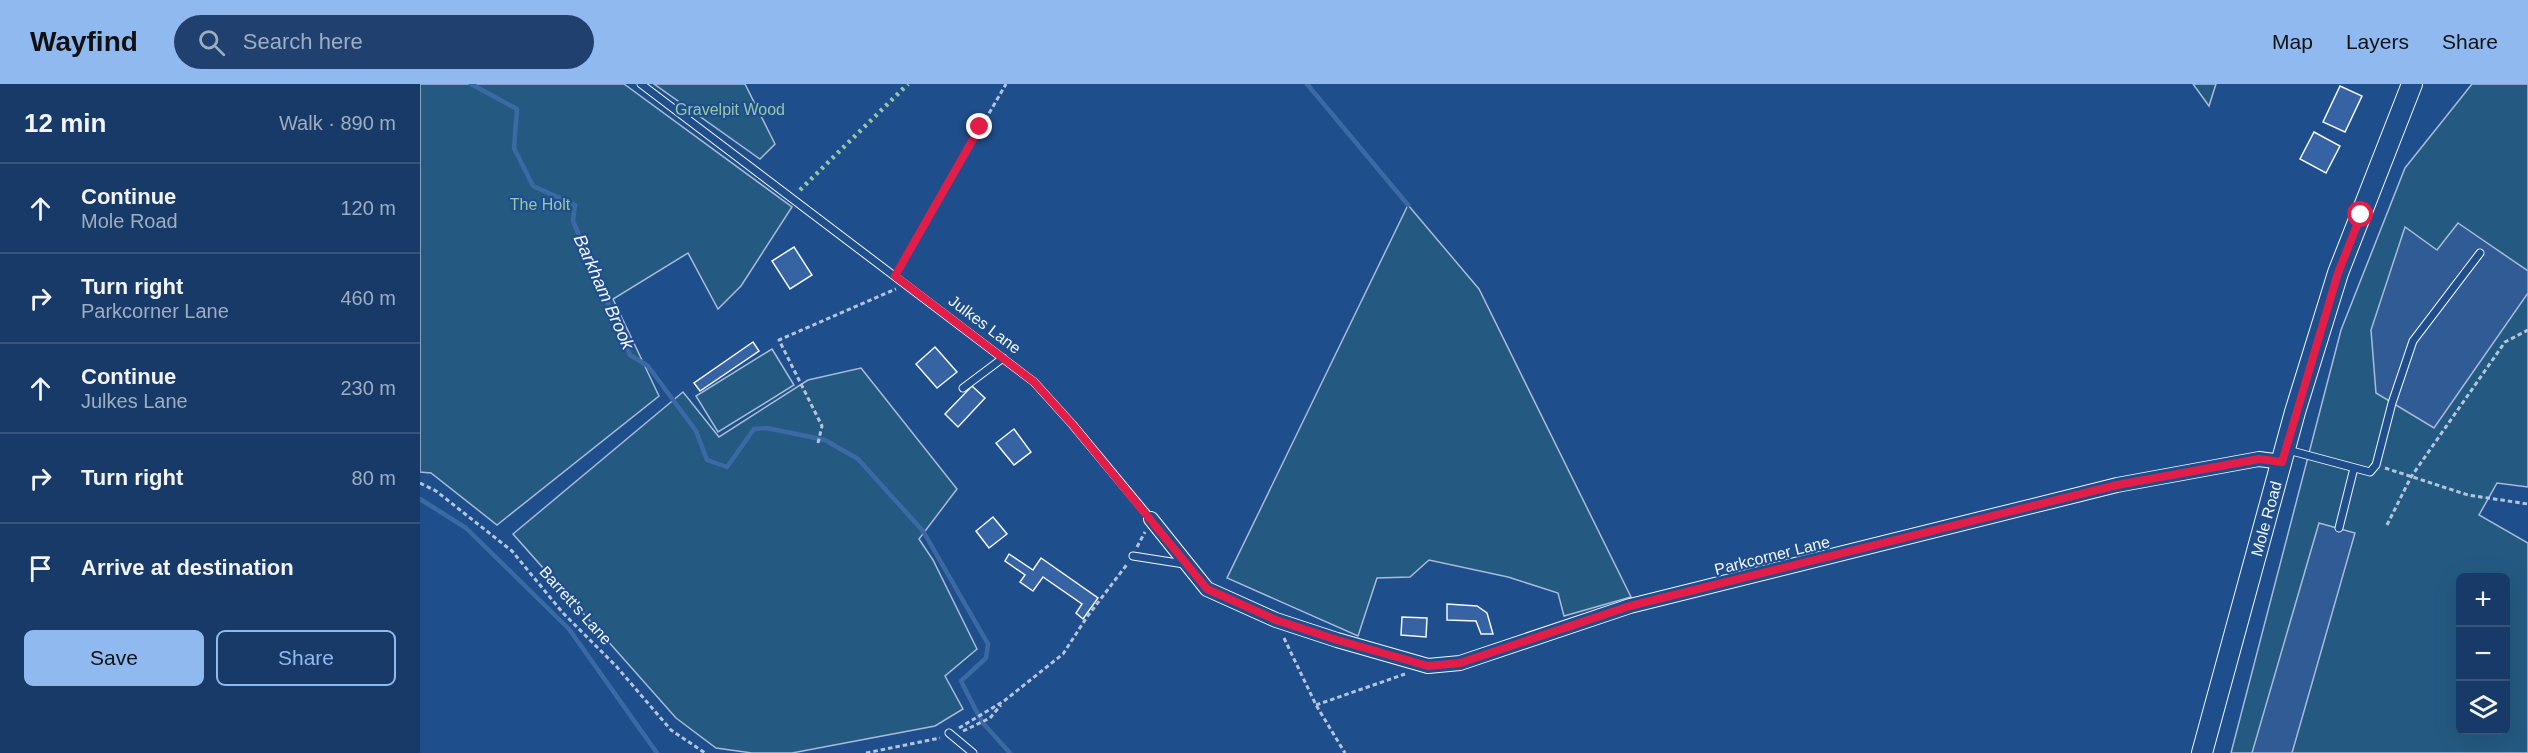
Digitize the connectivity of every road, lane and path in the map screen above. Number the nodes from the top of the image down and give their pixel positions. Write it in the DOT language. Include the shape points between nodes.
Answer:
graph roads {
  1 [pos="641,84"];
  2 [pos="1006,84"];
  3 [pos="2412,84"];
  4 [pos="2480,253"];
  5 [pos="895,276"];
  6 [pos="906,284"];
  7 [pos="2528,330"];
  8 [pos="1003,358"];
  9 [pos="963,388"];
  10 [pos="818,443"];
  11 [pos="2284,456"];
  12 [pos="2376,465"];
  13 [pos="2354,468"];
  14 [pos="2411,477"];
  15 [pos="420,483"];
  16 [pos="2528,504"];
  17 [pos="1151,519"];
  18 [pos="2387,525"];
  19 [pos="2339,528"];
  20 [pos="1133,556"];
  21 [pos="1187,564"];
  22 [pos="1276,620"];
  23 [pos="1428,666"];
  24 [pos="1004,701"];
  25 [pos="1316,705"];
  26 [pos="965,730"];
  27 [pos="949,733"];
  28 [pos="705,753"];
  29 [pos="866,753"];
  30 [pos="974,753"];
  31 [pos="1345,753"];
  32 [pos="2202,753"];
  1 -- 5 [label="lane, Julkes Lane"];
  2 -- 5 [label="path"];
  3 -- 11 [label="main road, Mole Road" via="2338,273"];
  4 -- 12 [label="lane" via="2413,341 2391,403"];
  5 -- 6 [label="lane, Julkes Lane"];
  6 -- 8 [label="lane, Julkes Lane"];
  6 -- 10 [label="path" via="779,340 822,426"];
  7 -- 14 [label="path" via="2505,342"];
  8 -- 9 [label="lane"];
  8 -- 17 [label="lane, Julkes Lane" via="1034,382"];
  11 -- 13 [label="lane"];
  11 -- 23 [label="street, Parkcorner Lane" via="2117,485 1630,606 1460,663"];
  11 -- 32 [label="main road, Mole Road"];
  12 -- 13 [label="lane" via="2370,472"];
  12 -- 14 [label="path"];
  13 -- 19 [label="lane"];
  14 -- 16 [label="path" via="2488,499"];
  14 -- 18 [label="path"];
  15 -- 28 [label="path, Barrett's Lane" via="436,491 512,551 563,613 671,730"];
  17 -- 20 [label="path"];
  17 -- 21 [label="street, Julkes Lane"];
  20 -- 21 [label="lane"];
  20 -- 24 [label="path" via="1063,654"];
  21 -- 22 [label="street, Julkes Lane" via="1207,589"];
  22 -- 23 [label="street, Parkcorner Lane"];
  22 -- 25 [label="path"];
  23 -- 25 [label="path"];
  24 -- 26 [label="path" via="990,718"];
  24 -- 27 [label="path"];
  25 -- 31 [label="path"];
  27 -- 29 [label="path" via="937,739"];
  27 -- 30 [label="lane"];
}
